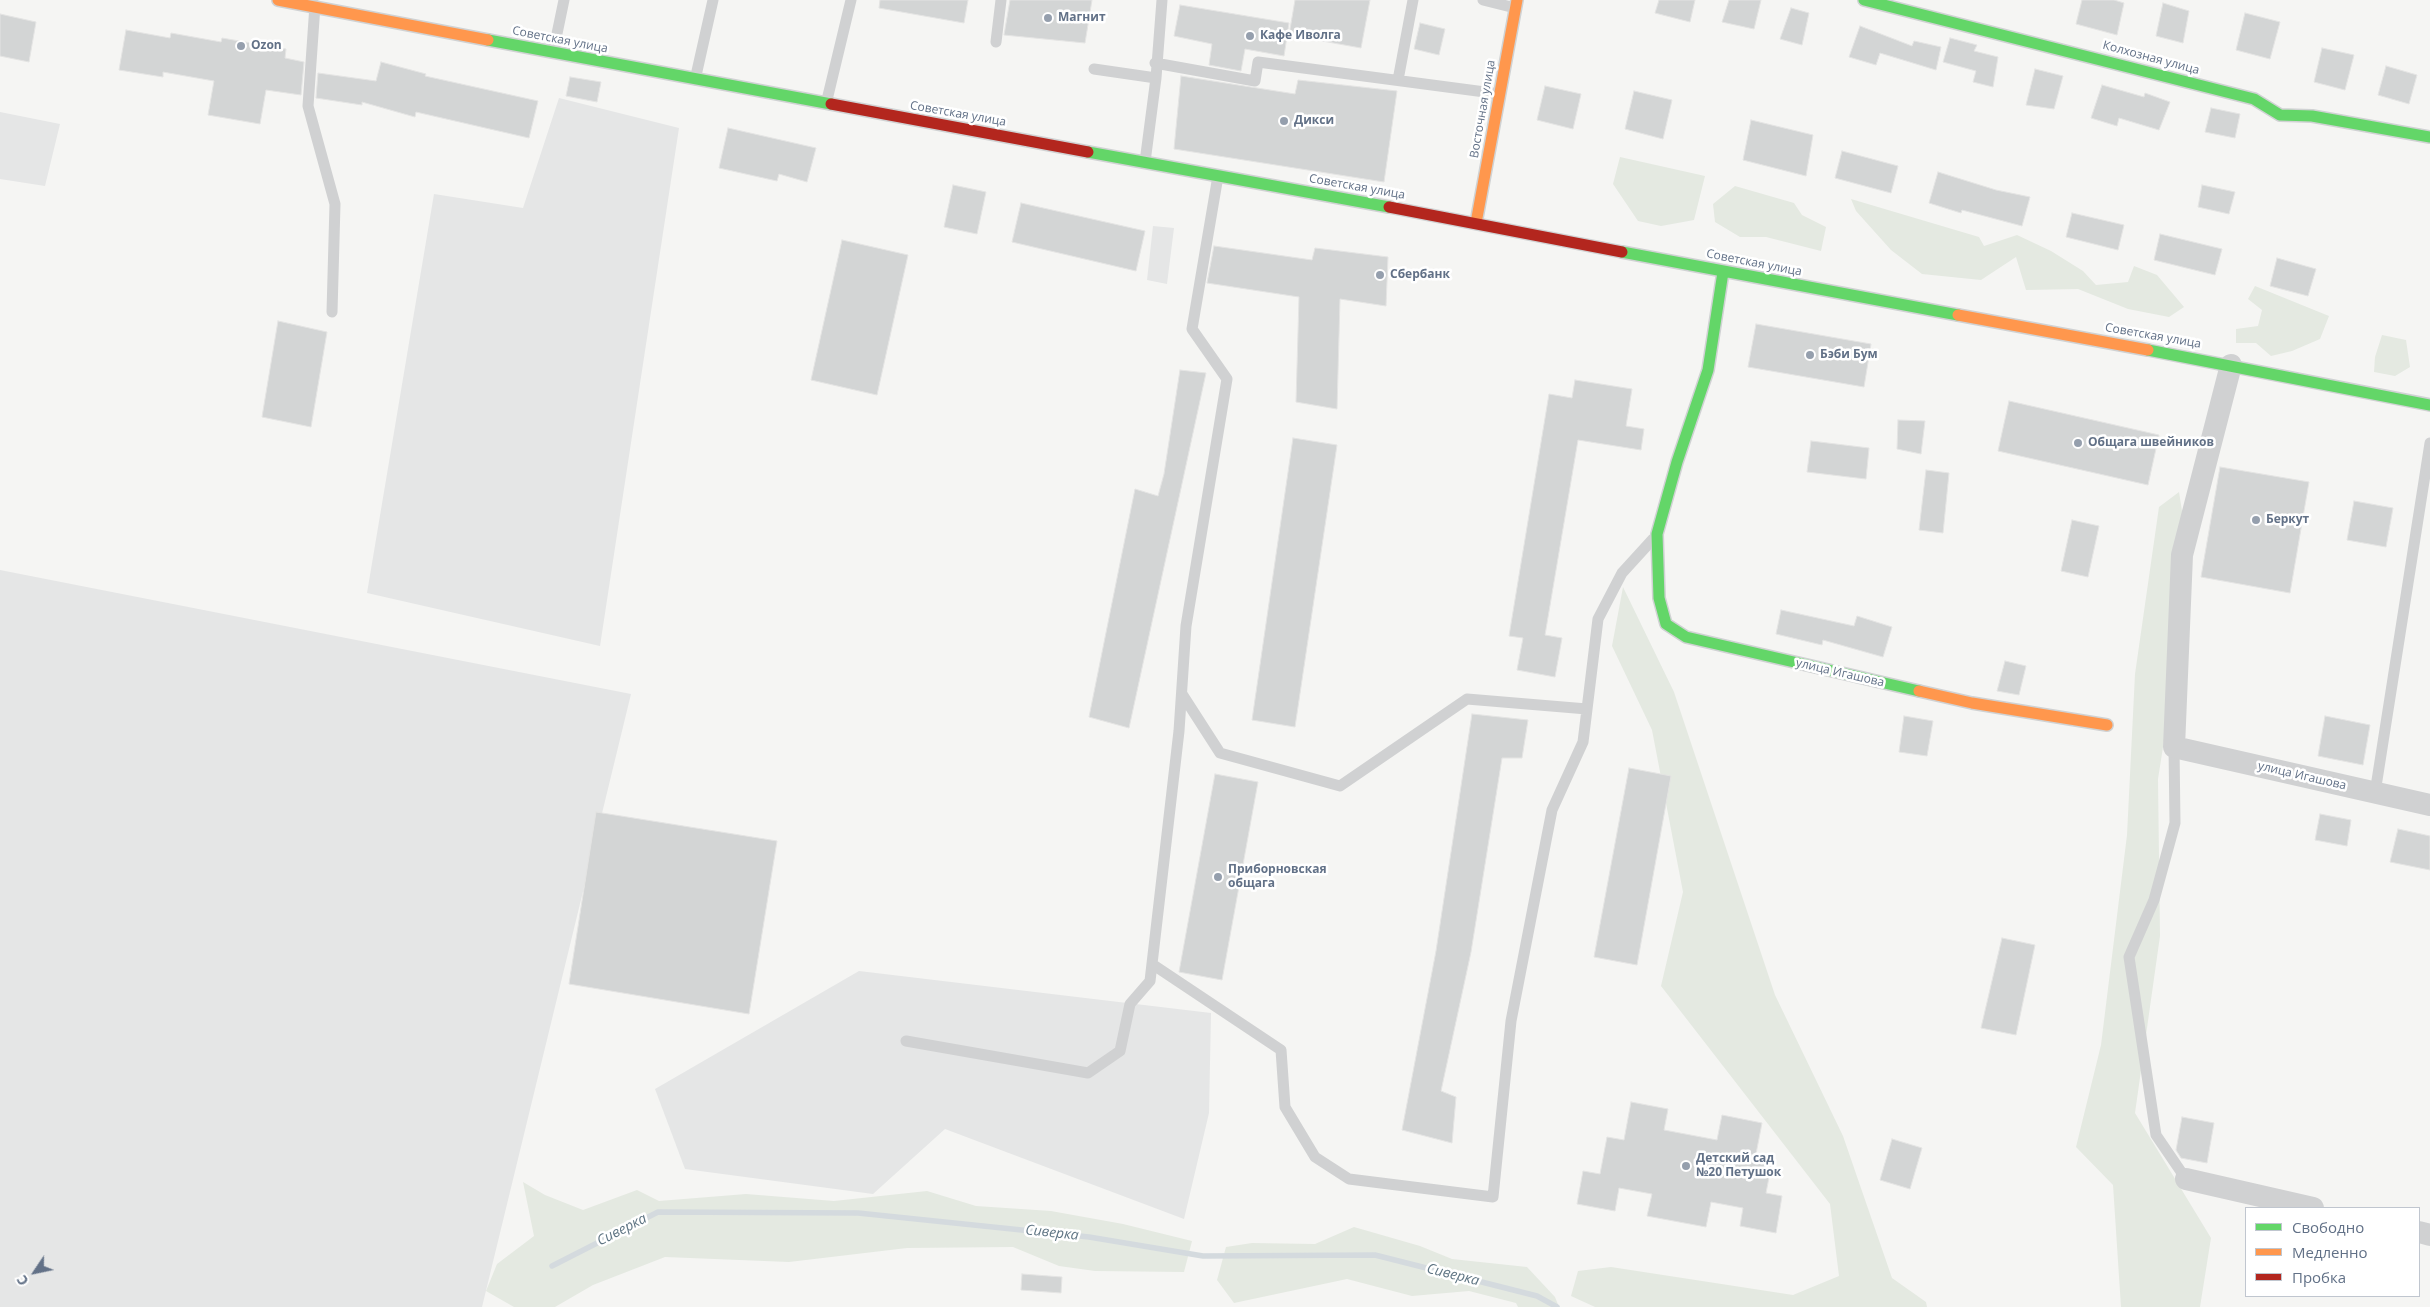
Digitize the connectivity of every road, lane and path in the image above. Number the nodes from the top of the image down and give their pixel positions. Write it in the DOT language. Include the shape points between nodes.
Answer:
graph roads {
  1 [pos="278,0"];
  2 [pos="564,0"];
  3 [pos="713,0"];
  4 [pos="852,0"];
  5 [pos="1000,0"];
  6 [pos="1162,0"];
  7 [pos="1413,0"];
  8 [pos="1483,0"];
  9 [pos="1864,0"];
  10 [pos="316,4"];
  11 [pos="1516,4"];
  12 [pos="996,42"];
  13 [pos="553,53"];
  14 [pos="1155,63"];
  15 [pos="1094,69"];
  16 [pos="1156,78"];
  17 [pos="695,80"];
  18 [pos="1398,80"];
  19 [pos="1500,94"];
  20 [pos="826,104"];
  21 [pos="2430,137"];
  22 [pos="1145,162"];
  23 [pos="1218,176"];
  24 [pos="1476,223"];
  25 [pos="1723,272"];
  26 [pos="332,312"];
  27 [pos="2231,365"];
  28 [pos="2430,406"];
  29 [pos="2430,443"];
  30 [pos="1657,534"];
  31 [pos="1182,694"];
  32 [pos="1587,708"];
  33 [pos="2107,726"];
  34 [pos="2174,747"];
  35 [pos="2375,793"];
  36 [pos="2430,806"];
  37 [pos="1152,964"];
  38 [pos="906,1041"];
  39 [pos="2186,1179"];
  40 [pos="2308,1207"];
  1 -- 10 [label="main road, Советская улица"];
  2 -- 13 [label="lane"];
  3 -- 17 [label="lane"];
  4 -- 20 [label="lane"];
  5 -- 12 [label="lane"];
  6 -- 14 [label="lane"];
  7 -- 18 [label="lane"];
  8 -- 11 [label="lane"];
  9 -- 21 [label="main road, Колхозная улица" via="2254,99 2280,115 2312,116"];
  10 -- 13 [label="main road, Советская улица"];
  10 -- 26 [label="lane" via="308,106 335,204"];
  11 -- 19 [label="main road, Восточная улица"];
  13 -- 17 [label="main road, Советская улица"];
  14 -- 16 [label="lane"];
  14 -- 18 [label="lane" via="1254,81 1258,62"];
  15 -- 16 [label="lane"];
  16 -- 22 [label="lane"];
  17 -- 20 [label="main road, Советская улица"];
  18 -- 19 [label="lane"];
  19 -- 24 [label="main road, Восточная улица"];
  20 -- 22 [label="main road, Советская улица" via="990,130"];
  22 -- 23 [label="main road, Советская улица"];
  23 -- 24 [label="main road, Советская улица"];
  23 -- 31 [label="lane" via="1192,329 1227,379 1186,626"];
  24 -- 25 [label="main road, Советская улица"];
  25 -- 27 [label="main road, Советская улица"];
  25 -- 30 [label="main road, улица Игашова" via="1708,370"];
  27 -- 28 [label="main road, Советская улица"];
  27 -- 34 [label="street" via="2182,555"];
  29 -- 35 [label="lane"];
  30 -- 32 [label="lane" via="1622,572 1598,618"];
  30 -- 33 [label="main road, улица Игашова" via="1659,598 1666,624 1686,637 1972,703"];
  31 -- 32 [label="lane" via="1220,753 1340,786 1467,699"];
  31 -- 37 [label="lane"];
  32 -- 37 [label="lane" via="1583,742 1552,810 1511,1021 1493,1197 1349,1179 1314,1157 1285,1106 1282,1050"];
  34 -- 35 [label="street, улица Игашова"];
  34 -- 39 [label="lane" via="2175,823 2154,900 2129,957 2156,1134"];
  35 -- 36 [label="street, улица Игашова"];
  37 -- 38 [label="lane" via="1150,981 1130,1004 1120,1051 1088,1073"];
  39 -- 40 [label="street"];
}
